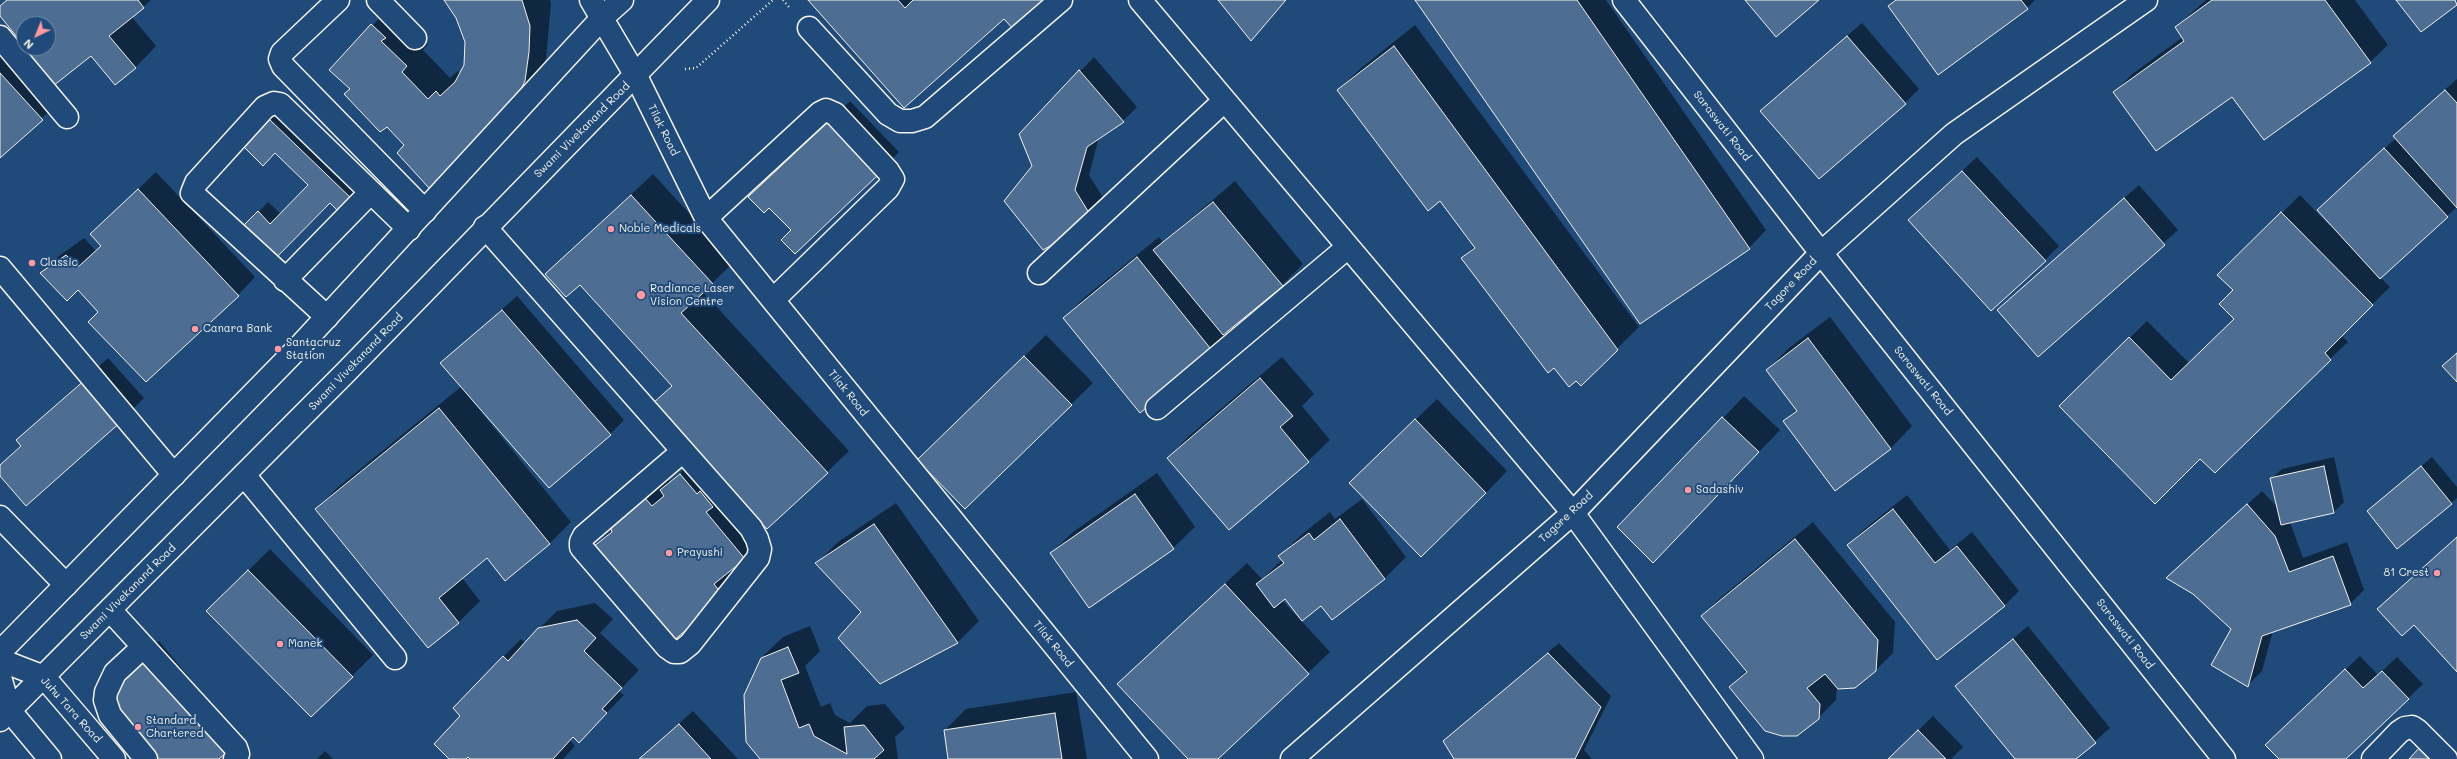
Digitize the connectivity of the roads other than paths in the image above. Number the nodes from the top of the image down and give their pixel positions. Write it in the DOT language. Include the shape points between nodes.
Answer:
graph roads {
  1 [pos="338,0"];
  2 [pos="378,0"];
  3 [pos="622,0"];
  4 [pos="708,0"];
  5 [pos="1061,0"];
  6 [pos="1140,0"];
  7 [pos="1624,0"];
  8 [pos="2146,0"];
  9 [pos="597,9"];
  10 [pos="809,28"];
  11 [pos="0,37"];
  12 [pos="415,38"];
  13 [pos="636,76"];
  14 [pos="1224,101"];
  15 [pos="67,117"];
  16 [pos="371,192"];
  17 [pos="425,211"];
  18 [pos="706,218"];
  19 [pos="485,227"];
  20 [pos="409,229"];
  21 [pos="1348,247"];
  22 [pos="1821,253"];
  23 [pos="0,268"];
  24 [pos="1039,273"];
  25 [pos="286,280"];
  26 [pos="773,300"];
  27 [pos="327,317"];
  28 [pos="1157,408"];
  29 [pos="683,451"];
  30 [pos="174,475"];
  31 [pos="244,475"];
  32 [pos="1573,513"];
  33 [pos="3,525"];
  34 [pos="66,585"];
  35 [pos="110,610"];
  36 [pos="143,647"];
  37 [pos="0,652"];
  38 [pos="395,658"];
  39 [pos="0,660"];
  40 [pos="0,677"];
  41 [pos="44,677"];
  42 [pos="5,716"];
  43 [pos="50,759"];
  44 [pos="114,759"];
  45 [pos="146,759"];
  46 [pos="235,759"];
  47 [pos="1147,759"];
  48 [pos="1292,759"];
  49 [pos="1752,759"];
  50 [pos="2224,759"];
  51 [pos="2372,759"];
  52 [pos="2446,759"];
  1 -- 17 [label="street" via="282,53 280,59 283,66"];
  2 -- 12 [label="street"];
  3 -- 9 [label="street"];
  4 -- 13 [label="street, Swami Vivekanand Road" via="655,53"];
  5 -- 10 [label="street" via="925,116 912,121 900,121 888,114"];
  6 -- 14 [label="street"];
  7 -- 22 [label="street, Saraswati Road"];
  8 -- 22 [label="street, Tagore Road" via="1954,134"];
  9 -- 13 [label="street, Tilak Road"];
  9 -- 17 [label="street"];
  11 -- 15 [label="street"];
  13 -- 18 [label="street, Tilak Road"];
  13 -- 19 [label="street, Swami Vivekanand Road"];
  14 -- 21 [label="street"];
  14 -- 24 [label="street"];
  16 -- 20 [label="street"];
  16 -- 25 [label="street"];
  16 -- 25 [label="street" via="280,104 274,103 265,107 196,183 192,192"];
  17 -- 20 [label="street"];
  18 -- 26 [label="street, Tilak Road"];
  18 -- 26 [label="street" via="826,110 835,114 888,171 893,179 888,188"];
  19 -- 29 [label="street"];
  19 -- 31 [label="street, Swami Vivekanand Road"];
  20 -- 27 [label="street"];
  21 -- 28 [label="street"];
  21 -- 32 [label="street"];
  22 -- 32 [label="street, Tagore Road"];
  22 -- 50 [label="street, Saraswati Road"];
  23 -- 30 [label="street"];
  25 -- 27 [label="street"];
  26 -- 47 [label="street, Tilak Road"];
  27 -- 30 [label="street"];
  29 -- 29 [label="street" via="584,536 581,542 581,547 674,652 680,652 690,644 758,558 760,550 751,528"];
  30 -- 34 [label="street"];
  31 -- 35 [label="street, Swami Vivekanand Road"];
  31 -- 38 [label="street"];
  32 -- 48 [label="street, Tagore Road"];
  32 -- 49 [label="street"];
  33 -- 34 [label="street"];
  34 -- 37 [label="street"];
  35 -- 36 [label="street"];
  35 -- 41 [label="street, Swami Vivekanand Road"];
  36 -- 45 [label="street" via="115,673 105,700 110,715"];
  36 -- 46 [label="street" via="236,748 238,754"];
  39 -- 41 [label="street, Juhu Tara Road"];
  40 -- 42 [label="street"];
  41 -- 42 [label="street, Swami Vivekanand Road"];
  41 -- 44 [label="street, Juhu Tara Road"];
  42 -- 43 [label="street"];
  51 -- 52 [label="street" via="2399,732 2412,727"];
}
